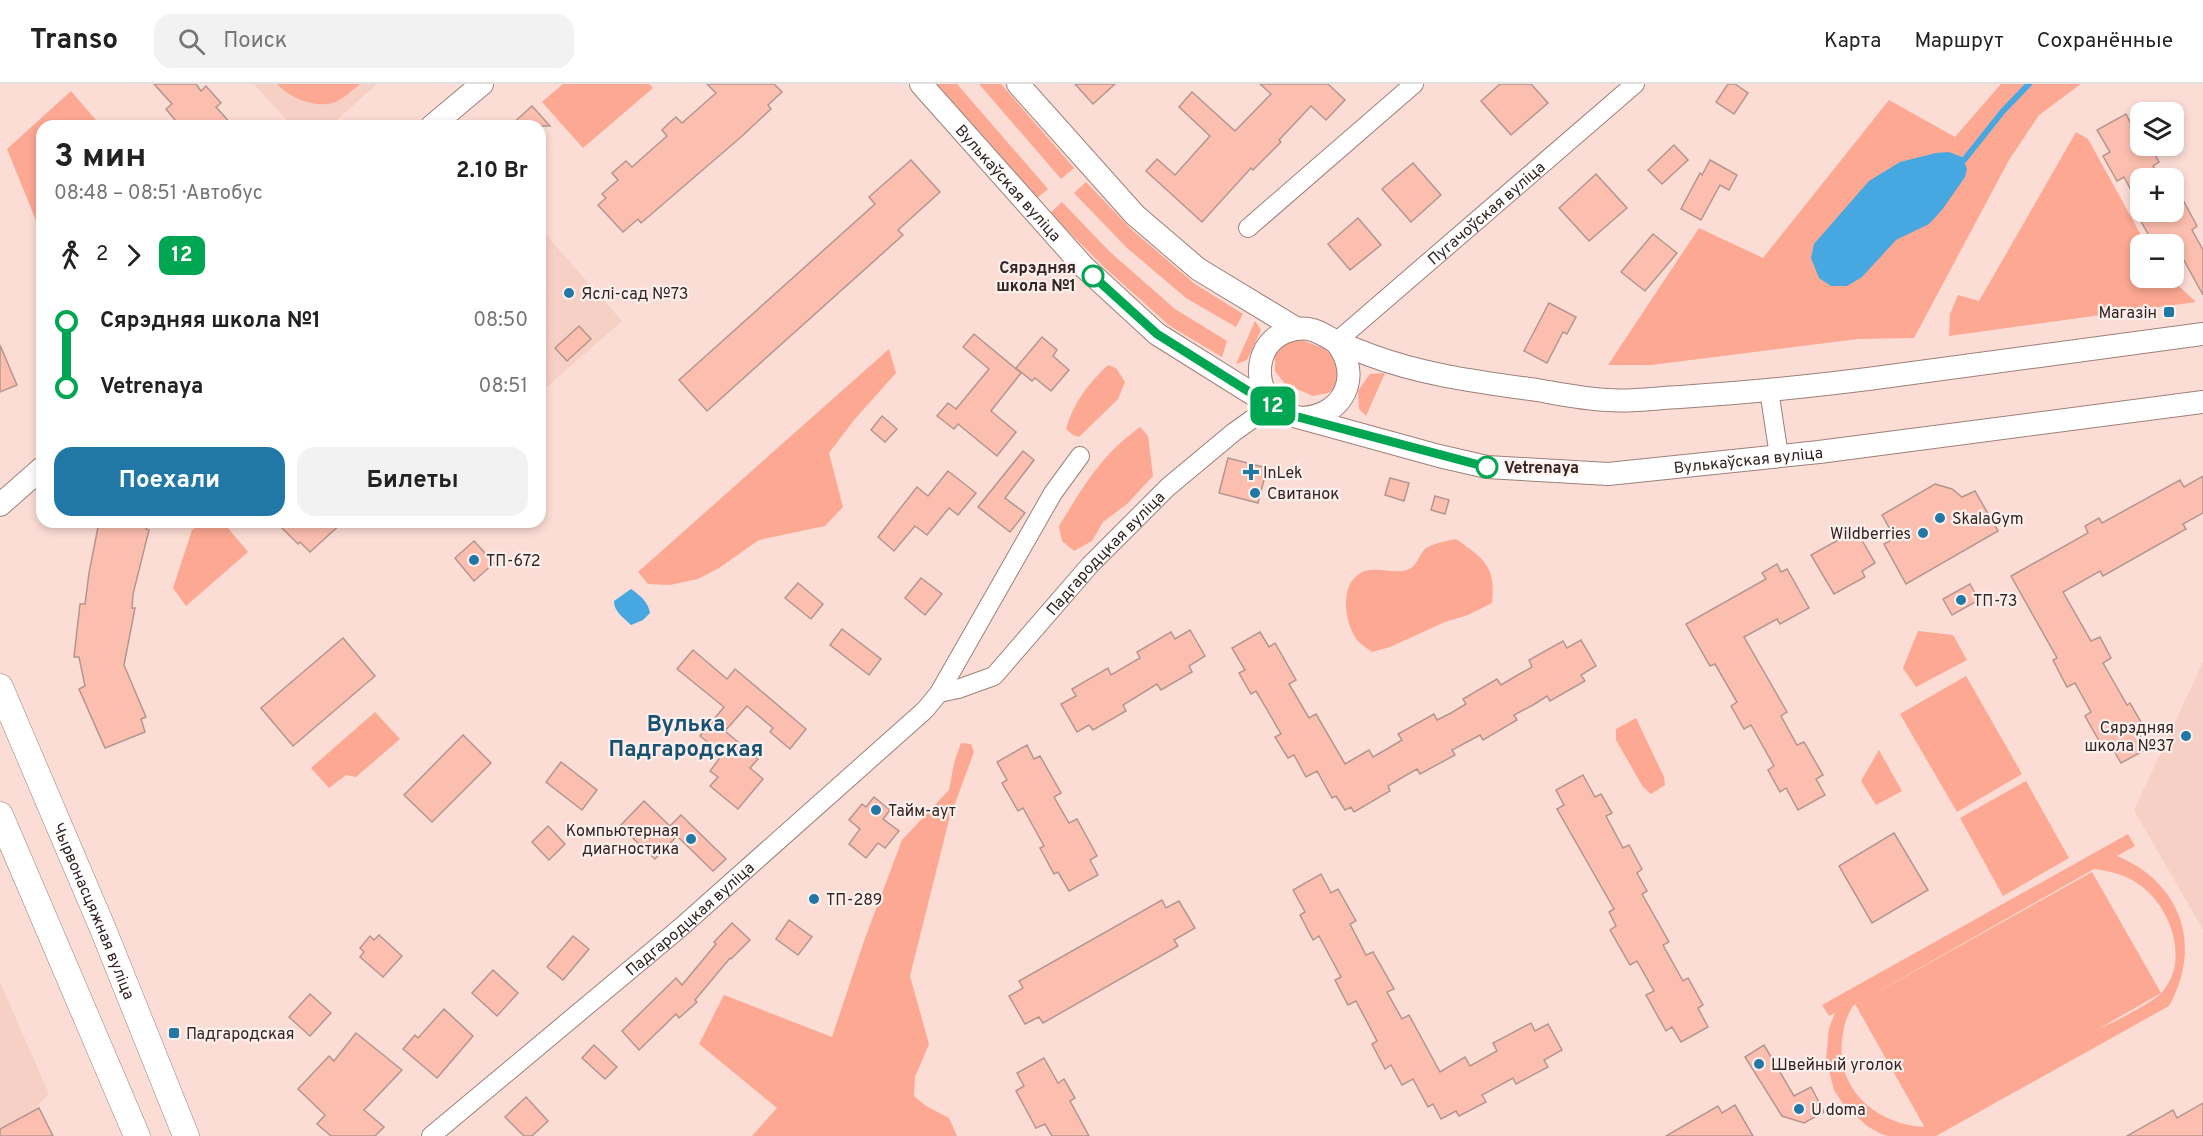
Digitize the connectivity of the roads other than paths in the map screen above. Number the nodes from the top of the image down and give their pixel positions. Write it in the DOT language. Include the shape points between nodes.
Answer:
graph roads {
  1 [pos="482,84"];
  2 [pos="921,84"];
  3 [pos="1018,84"];
  4 [pos="1414,84"];
  5 [pos="1635,84"];
  6 [pos="439,120"];
  7 [pos="1248,228"];
  8 [pos="1297,329"];
  9 [pos="2203,334"];
  10 [pos="1336,342"];
  11 [pos="1769,390"];
  12 [pos="2203,402"];
  13 [pos="1272,405"];
  14 [pos="1297,418"];
  15 [pos="1080,456"];
  16 [pos="1779,456"];
  17 [pos="36,473"];
  18 [pos="0,505"];
  19 [pos="0,687"];
  20 [pos="939,693"];
  21 [pos="0,815"];
  22 [pos="137,1136"];
  23 [pos="186,1136"];
  24 [pos="431,1136"];
  1 -- 6 [label="street"];
  2 -- 13 [label="street, Вулькаўская вуліца" via="1083,266 1157,334"];
  3 -- 8 [label="street" via="1135,215 1198,268"];
  4 -- 7 [label="street"];
  5 -- 10 [label="street, Пугачоўская вуліца"];
  8 -- 10 [label="street" via="1325,333"];
  8 -- 13 [label="street" via="1273,340 1260,363 1262,389"];
  9 -- 11 [label="street"];
  10 -- 11 [label="street" via="1398,366 1465,380 1609,400"];
  10 -- 14 [label="street" via="1349,369 1344,394 1326,412"];
  11 -- 16 [label="street"];
  12 -- 16 [label="street, Вулькаўская вуліца"];
  13 -- 14 [label="street, Вулькаўская вуліца"];
  13 -- 20 [label="street, Падгародцкая вуліца" via="1168,488 1090,565 994,676"];
  14 -- 16 [label="street, Вулькаўская вуліца" via="1487,467 1608,474"];
  15 -- 20 [label="street, Падгародцкая вуліца" via="1053,493"];
  17 -- 18 [label="street"];
  19 -- 23 [label="main road, Чырвонасцяжная вуліца"];
  20 -- 24 [label="street, Падгародцкая вуліца" via="726,889"];
  21 -- 22 [label="main road"];
}
